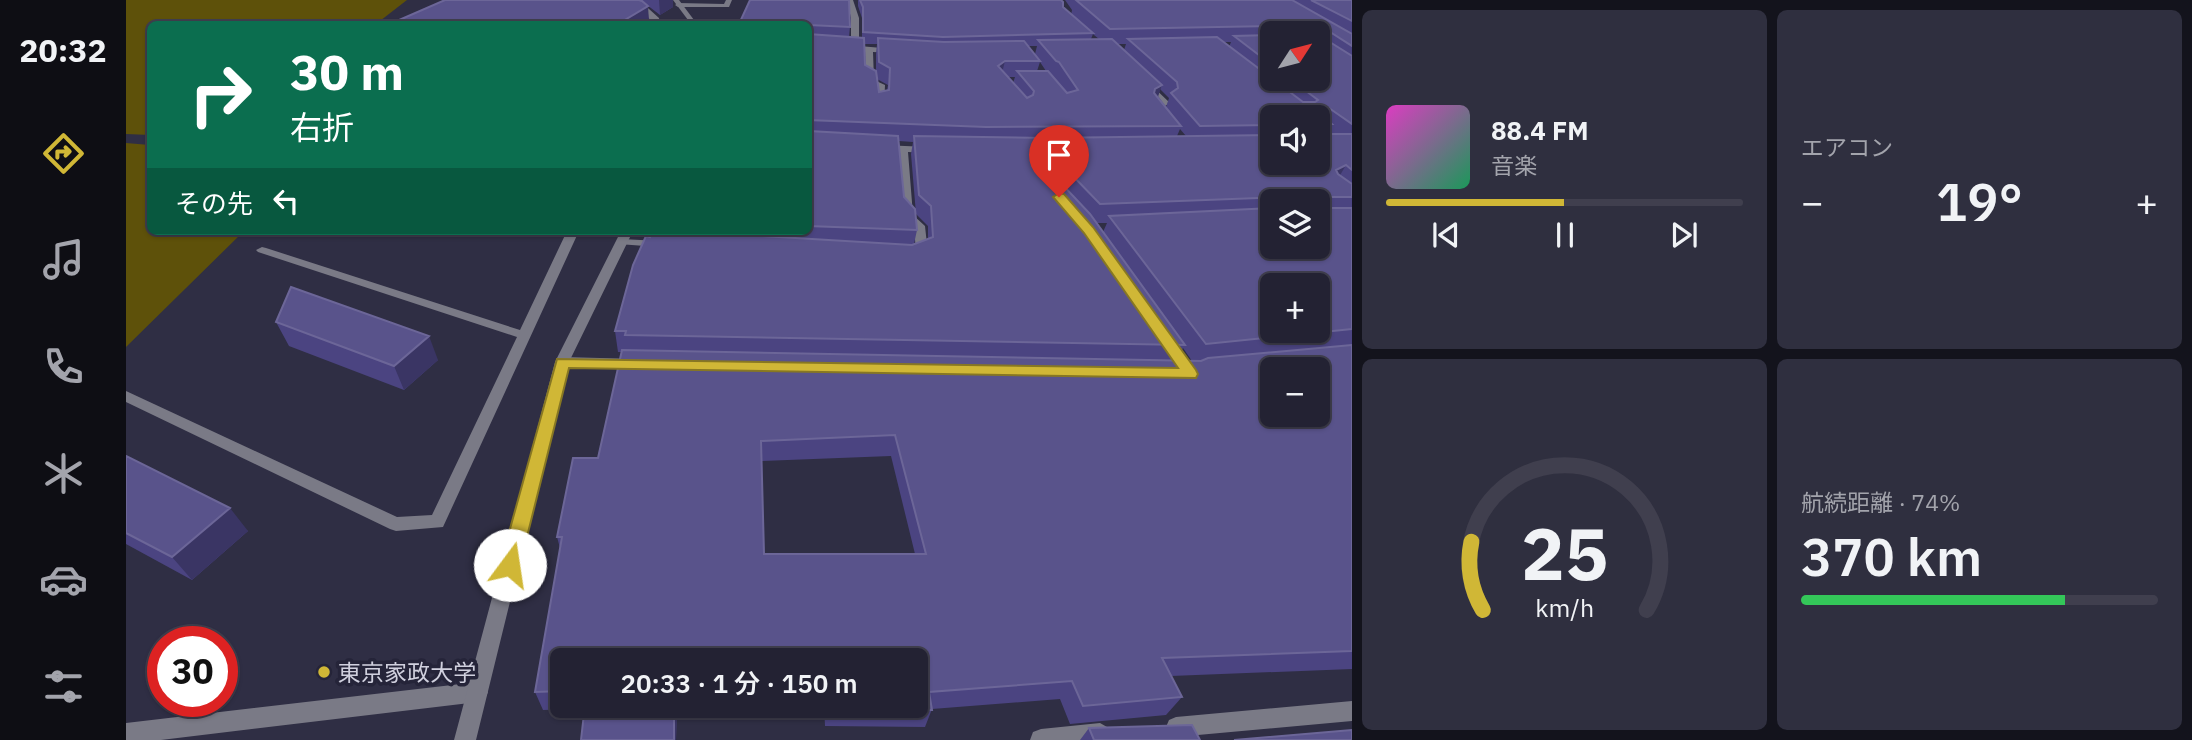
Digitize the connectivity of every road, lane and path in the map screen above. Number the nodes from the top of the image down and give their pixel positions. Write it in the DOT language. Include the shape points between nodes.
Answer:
graph roads {
  1 [pos="635,0"];
  2 [pos="729,0"];
  3 [pos="851,0"];
  4 [pos="677,3"];
  5 [pos="863,3"];
  6 [pos="635,10"];
  7 [pos="648,12"];
  8 [pos="656,21"];
  9 [pos="692,21"];
  10 [pos="844,48"];
  11 [pos="855,49"];
  12 [pos="869,49"];
  13 [pos="905,51"];
  14 [pos="1137,76"];
  15 [pos="881,105"];
  16 [pos="1171,125"];
  17 [pos="876,148"];
  18 [pos="902,150"];
  19 [pos="942,150"];
  20 [pos="571,235"];
  21 [pos="625,237"];
  22 [pos="677,245"];
  23 [pos="262,250"];
  24 [pos="909,258"];
  25 [pos="523,335"];
  26 [pos="562,362"];
  27 [pos="658,364"];
  28 [pos="126,396"];
  29 [pos="478,692"];
  30 [pos="1352,711"];
  31 [pos="1149,730"];
  32 [pos="1122,732"];
  33 [pos="126,734"];
  34 [pos="465,740"];
  35 [pos="1041,740"];
  1 -- 7 [label="street"];
  2 -- 4 [label="street" via="727,6"];
  3 -- 5 [label="street"];
  3 -- 11 [label="street"];
  4 -- 9 [label="street"];
  6 -- 7 [label="street"];
  7 -- 8 [label="street"];
  10 -- 11 [label="street"];
  11 -- 12 [label="street"];
  12 -- 13 [label="street"];
  12 -- 15 [label="street" via="870,81 881,85"];
  14 -- 16 [label="street" via="1166,103 1154,108"];
  17 -- 18 [label="street"];
  18 -- 19 [label="street"];
  18 -- 24 [label="street" via="908,216 919,226 922,254"];
  20 -- 25 [label="street"];
  21 -- 22 [label="street"];
  21 -- 26 [label="street"];
  23 -- 25 [label="street"];
  25 -- 28 [label="street" via="437,522 396,524"];
  26 -- 27 [label="street"];
  26 -- 29 [label="street"];
  29 -- 33 [label="street"];
  29 -- 34 [label="street"];
  30 -- 31 [label="street"];
  32 -- 35 [label="street"];
}
